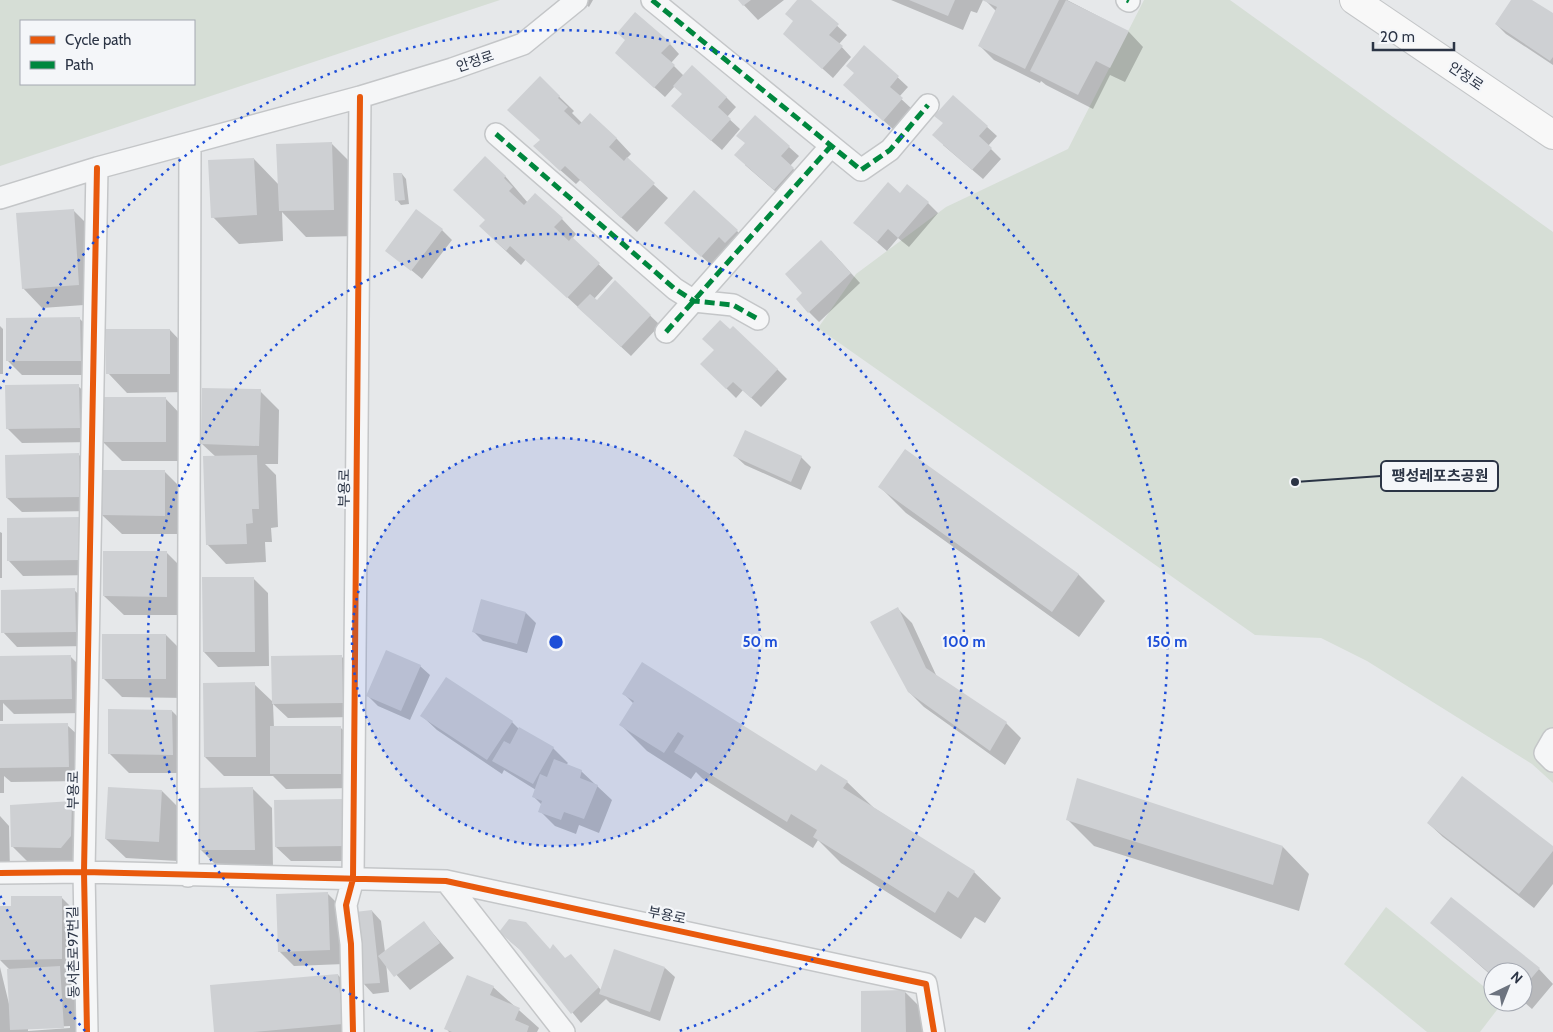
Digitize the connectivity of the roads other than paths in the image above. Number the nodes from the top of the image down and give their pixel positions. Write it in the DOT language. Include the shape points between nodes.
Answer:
graph roads {
  1 [pos="577,0"];
  2 [pos="652,0"];
  3 [pos="1354,0"];
  4 [pos="360,98"];
  5 [pos="928,105"];
  6 [pos="496,134"];
  7 [pos="1553,134"];
  8 [pos="190,144"];
  9 [pos="831,146"];
  10 [pos="98,168"];
  11 [pos="0,198"];
  12 [pos="694,301"];
  13 [pos="758,318"];
  14 [pos="666,332"];
  15 [pos="1553,740"];
  16 [pos="1553,760"];
  17 [pos="84,872"];
  18 [pos="0,873"];
  19 [pos="188,876"];
  20 [pos="352,880"];
  21 [pos="446,880"];
  22 [pos="87,1032"];
  23 [pos="353,1032"];
  24 [pos="564,1032"];
  25 [pos="934,1032"];
  1 -- 4 [label="street, 안정로" via="523,44"];
  2 -- 9 [label="street"];
  3 -- 7 [label="main road, 안정로"];
  4 -- 8 [label="street, 안정로"];
  4 -- 20 [label="street, 부용로"];
  5 -- 9 [label="street" via="890,150 861,170"];
  6 -- 12 [label="street" via="675,290"];
  8 -- 10 [label="street, 안정로"];
  8 -- 19 [label="street"];
  9 -- 12 [label="street"];
  10 -- 11 [label="street, 안정로"];
  10 -- 17 [label="street, 부용로"];
  12 -- 13 [label="street" via="733,305"];
  12 -- 14 [label="street"];
  15 -- 16 [label="street" via="1545,753"];
  17 -- 18 [label="street, 부용로"];
  17 -- 19 [label="street, 부용로"];
  17 -- 22 [label="street, 동서촌로97번길"];
  19 -- 20 [label="street, 부용로"];
  20 -- 21 [label="street, 부용로"];
  20 -- 23 [label="street" via="346,905 351,944"];
  21 -- 24 [label="street"];
  21 -- 25 [label="street, 부용로" via="926,984"];
}
